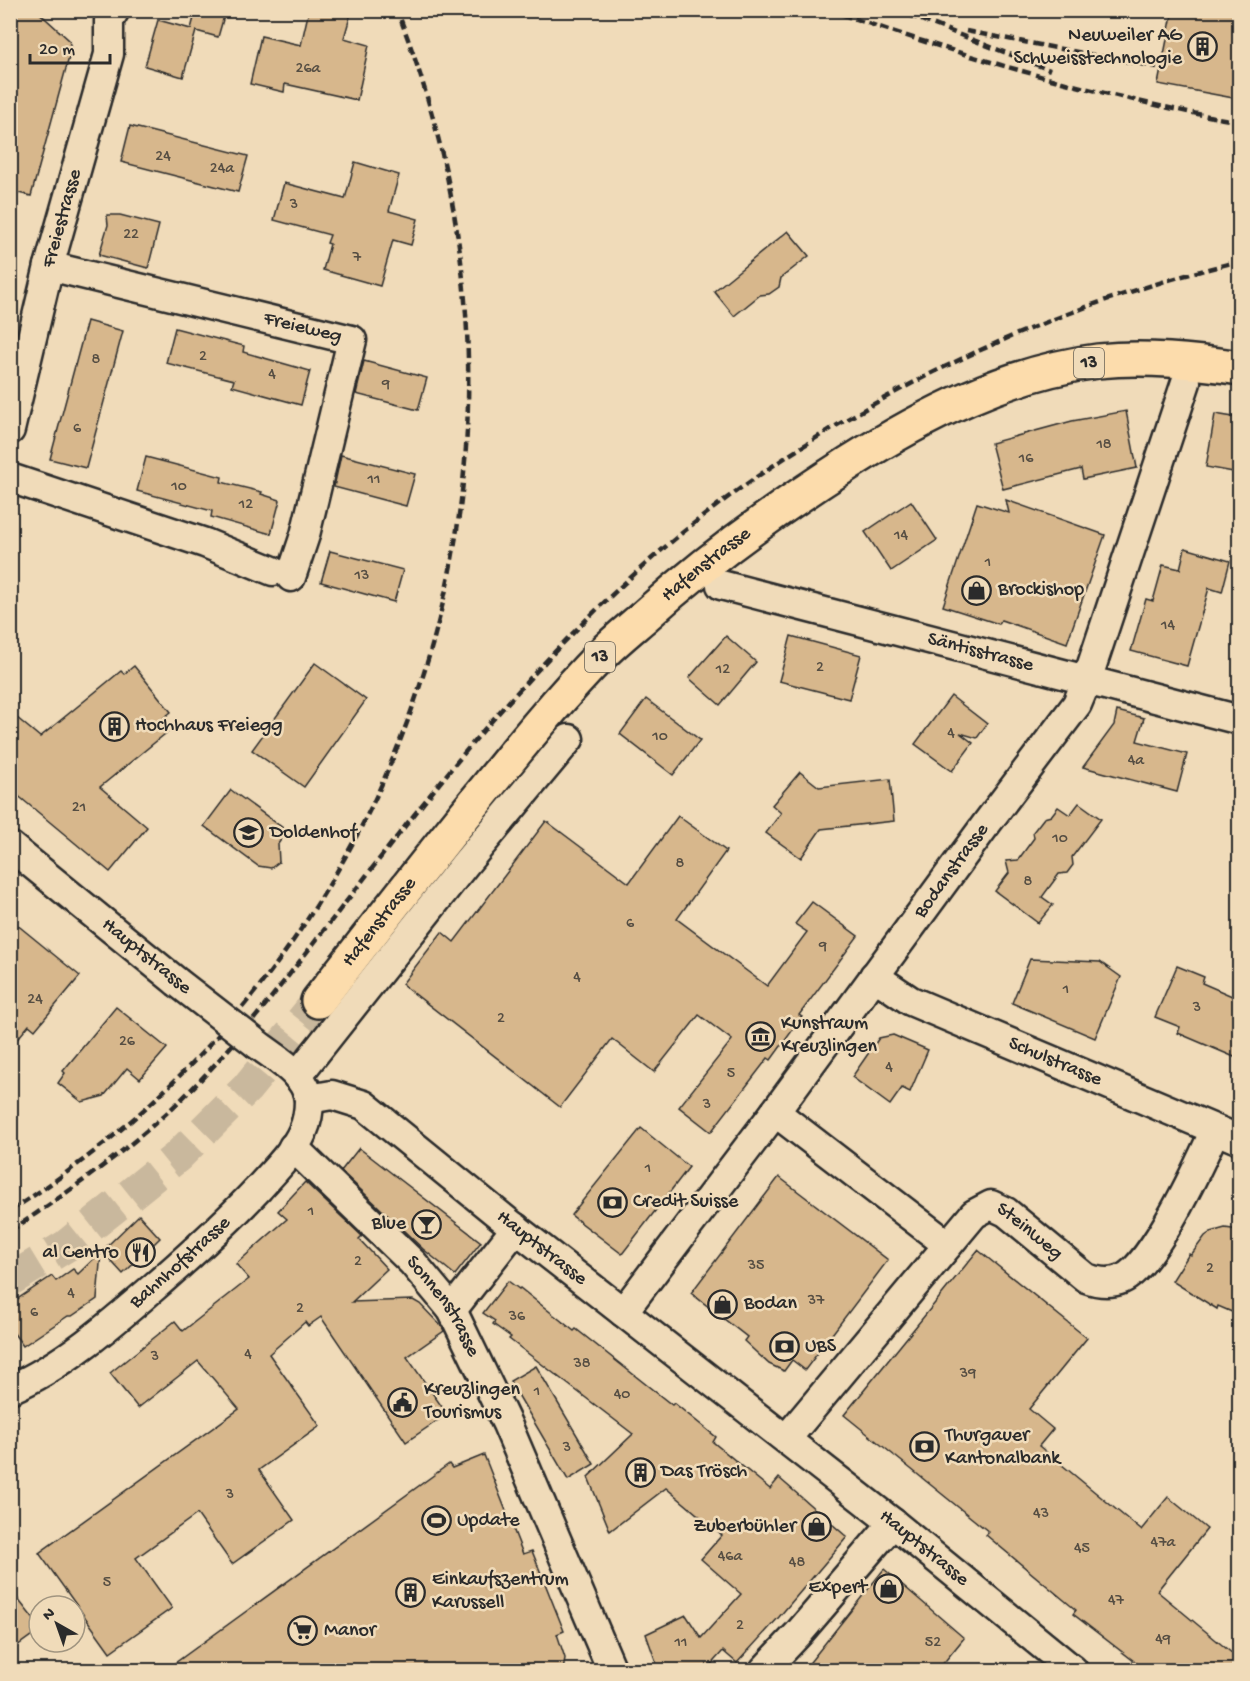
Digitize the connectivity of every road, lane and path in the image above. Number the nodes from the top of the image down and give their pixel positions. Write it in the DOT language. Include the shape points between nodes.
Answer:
graph roads {
  1 [pos="105,14"];
  2 [pos="49,266"];
  3 [pos="1239,368"];
  4 [pos="1186,382"];
  5 [pos="10,430"];
  6 [pos="10,478"];
  7 [pos="721,585"];
  8 [pos="1087,680"];
  9 [pos="1239,720"];
  10 [pos="569,739"];
  11 [pos="10,846"];
  12 [pos="874,976"];
  13 [pos="318,1001"];
  14 [pos="303,1087"];
  15 [pos="775,1112"];
  16 [pos="1227,1135"];
  17 [pos="293,1147"];
  18 [pos="516,1228"];
  19 [pos="948,1245"];
  20 [pos="452,1310"];
  21 [pos="623,1312"];
  22 [pos="10,1389"];
  23 [pos="787,1438"];
  24 [pos="893,1523"];
  25 [pos="612,1671"];
  26 [pos="764,1671"];
  27 [pos="1073,1671"];
  1 -- 2 [label="street, Freiestrasse" via="109,54"];
  2 -- 5 [label="street, Freiestrasse"];
  2 -- 6 [label="street, Freieweg" via="352,340 305,535 282,574 205,543"];
  3 -- 13 [label="main road, Hafenstrasse / 13" via="1141,359 1099,361 1033,375 962,401 901,432 789,501 686,580 603,654 527,737"];
  4 -- 8 [label="street, Bodanstrasse"];
  7 -- 8 [label="street, Säntisstrasse"];
  8 -- 9 [label="street, Säntisstrasse"];
  8 -- 12 [label="street, Bodanstrasse" via="1077,704"];
  10 -- 14 [label="street, Hafenstrasse" via="465,864"];
  11 -- 14 [label="street, Hauptstrasse, bridge" via="257,1044"];
  12 -- 15 [label="street, Bodanstrasse"];
  12 -- 16 [label="street, Schulstrasse" via="911,1001"];
  14 -- 17 [label="street, Bahnhofstrasse" via="307,1116"];
  14 -- 18 [label="street, Hauptstrasse" via="364,1105"];
  15 -- 19 [label="street"];
  15 -- 21 [label="street, Bodanstrasse"];
  16 -- 19 [label="street, Steinweg" via="1156,1241 1133,1272 1123,1278 1098,1282 1086,1278 1006,1212 991,1205 974,1214"];
  17 -- 20 [label="street, Sonnenstrasse" via="413,1263"];
  17 -- 22 [label="street, Bahnhofstrasse" via="242,1206 115,1321 32,1380"];
  18 -- 20 [label="street"];
  18 -- 21 [label="street, Hauptstrasse"];
  19 -- 23 [label="street, Steinweg"];
  20 -- 25 [label="street, Sonnenstrasse" via="507,1425"];
  21 -- 23 [label="street, Hauptstrasse"];
  23 -- 24 [label="street, Hauptstrasse"];
  24 -- 26 [label="street"];
  24 -- 27 [label="street, Hauptstrasse"];
}
